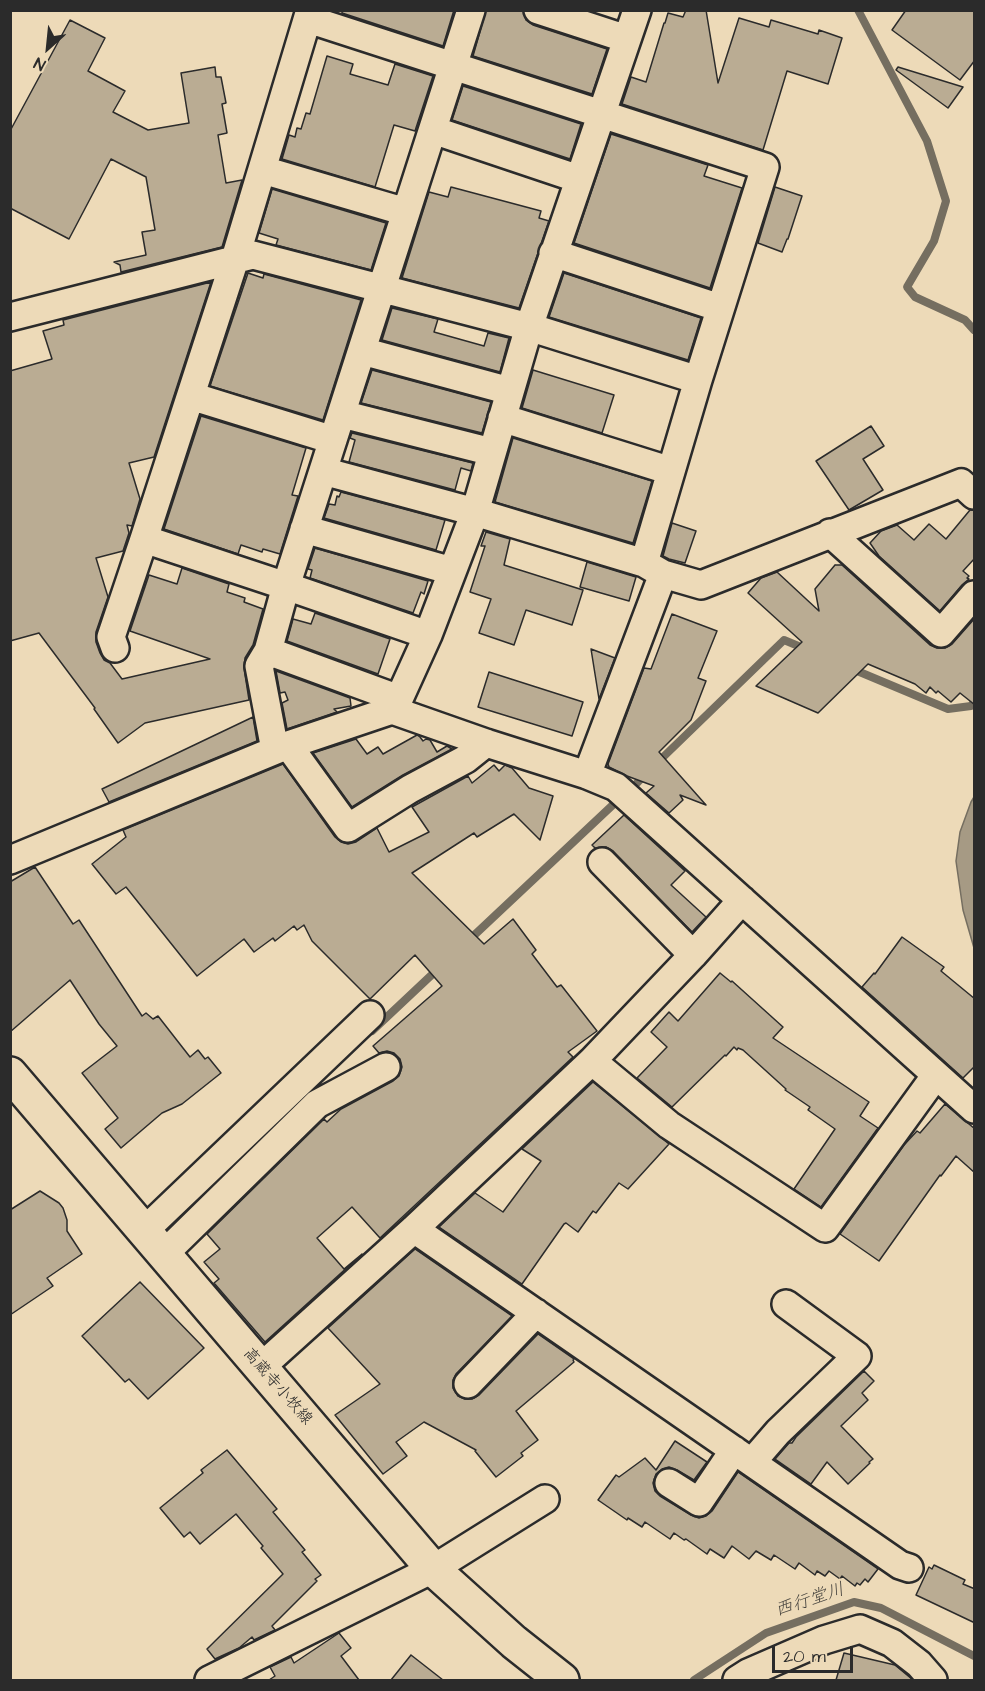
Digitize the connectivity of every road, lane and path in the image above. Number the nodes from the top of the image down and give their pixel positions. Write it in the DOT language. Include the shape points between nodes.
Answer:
graph roads {
  1 [pos="471,10"];
  2 [pos="538,10"];
  3 [pos="637,10"];
  4 [pos="309,15"];
  5 [pos="627,39"];
  6 [pos="453,66"];
  7 [pos="601,114"];
  8 [pos="433,130"];
  9 [pos="263,170"];
  10 [pos="579,179"];
  11 [pos="406,212"];
  12 [pos="554,253"];
  13 [pos="235,259"];
  14 [pos="381,288"];
  15 [pos="720,308"];
  16 [pos="10,317"];
  17 [pos="529,327"];
  18 [pos="362,351"];
  19 [pos="698,380"];
  20 [pos="510,392"];
  21 [pos="191,396"];
  22 [pos="342,414"];
  23 [pos="502,418"];
  24 [pos="333,440"];
  25 [pos="492,452"];
  26 [pos="323,471"];
  27 [pos="671,471"];
  28 [pos="975,495"];
  29 [pos="475,512"];
  30 [pos="304,529"];
  31 [pos="830,533"];
  32 [pos="144,539"];
  33 [pos="653,568"];
  34 [pos="452,571"];
  35 [pos="286,586"];
  36 [pos="975,595"];
  37 [pos="428,635"];
  38 [pos="115,648"];
  39 [pos="268,651"];
  40 [pos="396,704"];
  41 [pos="486,743"];
  42 [pos="282,748"];
  43 [pos="587,775"];
  44 [pos="10,860"];
  45 [pos="602,862"];
  46 [pos="742,900"];
  47 [pos="693,955"];
  48 [pos="370,1015"];
  49 [pos="592,1061"];
  50 [pos="386,1066"];
  51 [pos="10,1074"];
  52 [pos="936,1075"];
  53 [pos="975,1109"];
  54 [pos="414,1229"];
  55 [pos="154,1243"];
  56 [pos="786,1304"];
  57 [pos="536,1313"];
  58 [pos="261,1367"];
  59 [pos="468,1384"];
  60 [pos="743,1456"];
  61 [pos="669,1483"];
  62 [pos="545,1499"];
  63 [pos="909,1568"];
  64 [pos="433,1569"];
  65 [pos="209,1680"];
  66 [pos="562,1680"];
  67 [pos="737,1680"];
  68 [pos="933,1680"];
  1 -- 6 [label="street"];
  2 -- 5 [label="street"];
  3 -- 5 [label="street"];
  4 -- 6 [label="street"];
  4 -- 9 [label="street"];
  5 -- 7 [label="street"];
  6 -- 7 [label="street"];
  6 -- 8 [label="street"];
  7 -- 10 [label="street"];
  7 -- 15 [label="street" via="765,167"];
  8 -- 10 [label="street"];
  8 -- 11 [label="street"];
  9 -- 11 [label="street"];
  9 -- 13 [label="street"];
  10 -- 12 [label="street"];
  11 -- 14 [label="street"];
  12 -- 15 [label="street"];
  12 -- 17 [label="street"];
  13 -- 14 [label="street" via="253,255"];
  13 -- 16 [label="street"];
  13 -- 21 [label="street"];
  14 -- 17 [label="street"];
  14 -- 18 [label="street"];
  15 -- 19 [label="street"];
  17 -- 19 [label="street"];
  17 -- 20 [label="street"];
  18 -- 20 [label="street"];
  18 -- 22 [label="street"];
  19 -- 27 [label="street"];
  20 -- 23 [label="street"];
  21 -- 24 [label="street"];
  21 -- 32 [label="street"];
  22 -- 24 [label="street"];
  22 -- 25 [label="street"];
  23 -- 25 [label="street"];
  23 -- 27 [label="street"];
  24 -- 26 [label="street"];
  25 -- 29 [label="street"];
  26 -- 29 [label="street"];
  26 -- 30 [label="street"];
  27 -- 33 [label="street"];
  28 -- 31 [label="street" via="961,483"];
  29 -- 33 [label="street"];
  29 -- 34 [label="street"];
  30 -- 34 [label="street"];
  30 -- 35 [label="street"];
  31 -- 33 [label="street" via="701,585"];
  31 -- 36 [label="street" via="941,633"];
  32 -- 35 [label="street"];
  32 -- 38 [label="street" via="111,637"];
  33 -- 43 [label="street"];
  34 -- 37 [label="street"];
  35 -- 37 [label="street"];
  35 -- 39 [label="street"];
  37 -- 40 [label="street"];
  39 -- 40 [label="street"];
  39 -- 42 [label="street" via="260,666"];
  40 -- 41 [label="street"];
  40 -- 42 [label="street"];
  41 -- 42 [label="street" via="466,759 348,828"];
  41 -- 43 [label="street"];
  42 -- 44 [label="street"];
  43 -- 46 [label="street" via="616,787"];
  45 -- 47 [label="street"];
  46 -- 47 [label="street"];
  46 -- 52 [label="street"];
  47 -- 49 [label="street"];
  48 -- 55 [label="street"];
  49 -- 52 [label="street" via="669,1125 825,1228"];
  49 -- 54 [label="street"];
  50 -- 55 [label="street" via="317,1104"];
  51 -- 55 [label="main road, 高蔵寺小牧線"];
  52 -- 53 [label="street"];
  54 -- 57 [label="street"];
  54 -- 58 [label="street"];
  55 -- 58 [label="main road, 高蔵寺小牧線"];
  56 -- 60 [label="street" via="857,1356 778,1432"];
  57 -- 59 [label="street"];
  57 -- 60 [label="street"];
  58 -- 64 [label="main road, 高蔵寺小牧線"];
  60 -- 61 [label="street" via="699,1502"];
  60 -- 63 [label="street"];
  62 -- 64 [label="street"];
  64 -- 65 [label="street"];
  64 -- 66 [label="main road, 高蔵寺小牧線"];
  67 -- 68 [label="street" via="824,1640 860,1629 892,1643"];
}
